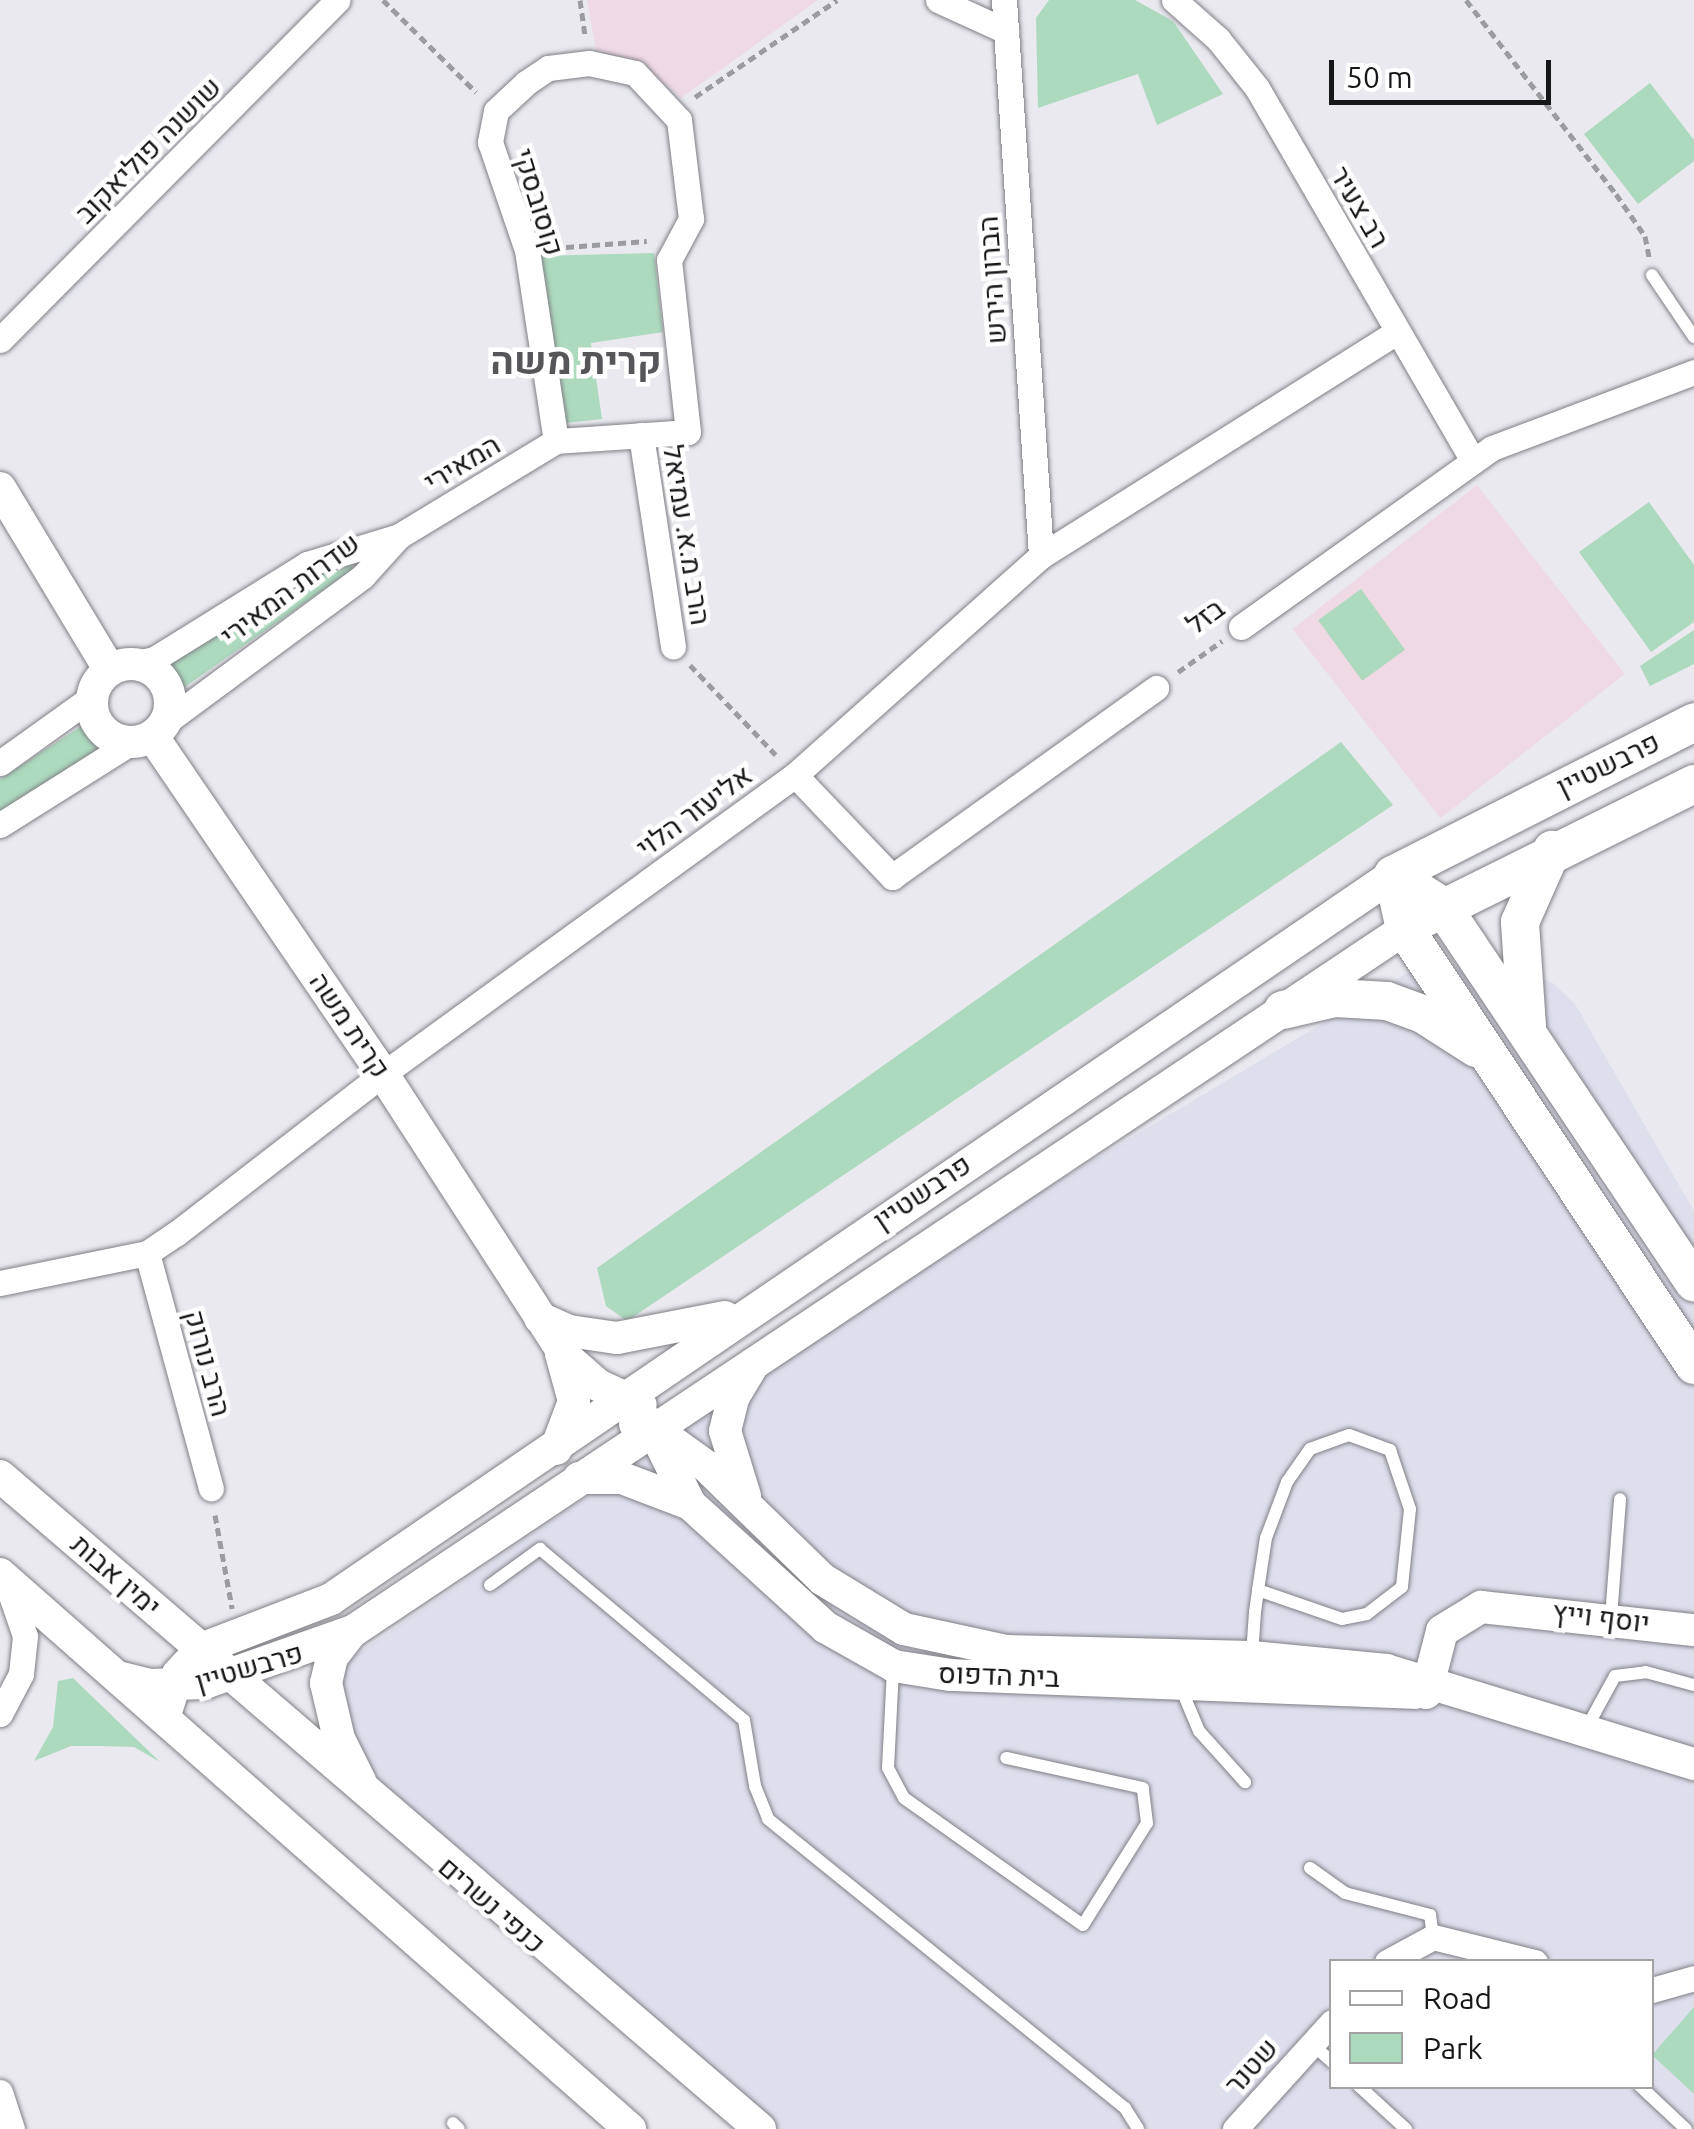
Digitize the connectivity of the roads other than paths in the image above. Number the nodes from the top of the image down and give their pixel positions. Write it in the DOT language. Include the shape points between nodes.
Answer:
graph roads {
  1 [pos="338,0"];
  2 [pos="938,0"];
  3 [pos="1004,0"];
  4 [pos="1174,0"];
  5 [pos="1006,31"];
  6 [pos="1652,275"];
  7 [pos="1396,332"];
  8 [pos="1694,338"];
  9 [pos="0,340"];
  10 [pos="1694,372"];
  11 [pos="641,434"];
  12 [pos="556,441"];
  13 [pos="1473,461"];
  14 [pos="0,488"];
  15 [pos="399,536"];
  16 [pos="1041,556"];
  17 [pos="1241,627"];
  18 [pos="673,647"];
  19 [pos="111,677"];
  20 [pos="1156,688"];
  21 [pos="1694,722"];
  22 [pos="150,734"];
  23 [pos="0,764"];
  24 [pos="795,776"];
  25 [pos="1694,784"];
  26 [pos="0,825"];
  27 [pos="1552,850"];
  28 [pos="1394,876"];
  29 [pos="1442,906"];
  30 [pos="1405,929"];
  31 [pos="1283,1010"];
  32 [pos="1529,1038"];
  33 [pos="1498,1066"];
  34 [pos="384,1074"];
  35 [pos="146,1253"];
  36 [pos="1694,1282"];
  37 [pos="0,1283"];
  38 [pos="746,1311"];
  39 [pos="549,1332"];
  40 [pos="759,1355"];
  41 [pos="1694,1365"];
  42 [pos="640,1413"];
  43 [pos="556,1450"];
  44 [pos="0,1476"];
  45 [pos="579,1478"];
  46 [pos="210,1488"];
  47 [pos="1620,1498"];
  48 [pos="690,1504"];
  49 [pos="760,1522"];
  50 [pos="1,1575"];
  51 [pos="490,1585"];
  52 [pos="1258,1590"];
  53 [pos="1612,1617"];
  54 [pos="1694,1630"];
  55 [pos="353,1631"];
  56 [pos="201,1648"];
  57 [pos="1252,1656"];
  58 [pos="894,1666"];
  59 [pos="230,1674"];
  60 [pos="1178,1680"];
  61 [pos="1694,1686"];
  62 [pos="1435,1688"];
  63 [pos="168,1702"];
  64 [pos="0,1714"];
  65 [pos="1586,1729"];
  66 [pos="1006,1758"];
  67 [pos="1694,1764"];
  68 [pos="1245,1782"];
  69 [pos="377,1805"];
  70 [pos="1310,1868"];
  71 [pos="1434,1937"];
  72 [pos="1502,1957"];
  73 [pos="1392,1959"];
  74 [pos="1694,1978"];
  75 [pos="1654,1989"];
  76 [pos="1329,2025"];
  77 [pos="1312,2044"];
  78 [pos="1329,2059"];
  79 [pos="1362,2089"];
  80 [pos="1643,2089"];
  81 [pos="0,2092"];
  82 [pos="12,2129"];
  83 [pos="630,2129"];
  84 [pos="760,2129"];
  85 [pos="1138,2129"];
  86 [pos="1235,2129"];
  87 [pos="1406,2129"];
  88 [pos="1686,2129"];
  1 -- 9 [label="street, שושנה פוליאקוב"];
  2 -- 5 [label="street"];
  3 -- 5 [label="street, הברון הירש"];
  4 -- 7 [label="street, רב צעיר" via="1218,39 1257,88"];
  5 -- 16 [label="street, הברון הירש"];
  6 -- 8 [label="lane"];
  7 -- 13 [label="street, רב צעיר"];
  7 -- 16 [label="street, אליעזר הלוי"];
  10 -- 13 [label="street, בזל" via="1527,431"];
  11 -- 12 [label="street"];
  11 -- 12 [label="street, קוסובסקי" via="688,432 669,260 691,219 673,112 636,73 589,63 548,68 496,111 490,142 527,250"];
  11 -- 18 [label="street, הרב מ.א. עמיאל"];
  12 -- 15 [label="street, המאירי"];
  13 -- 17 [label="street, בזל"];
  14 -- 19 [label="street"];
  15 -- 19 [label="street, שדרות המאירי" via="307,564 154,659"];
  15 -- 22 [label="street, שדרות המאירי" via="363,576"];
  16 -- 24 [label="street, אליעזר הלוי"];
  19 -- 22 [label="street" via="106,734"];
  19 -- 22 [label="street" via="165,683"];
  19 -- 23 [label="street, שדרות המאירי"];
  20 -- 24 [label="street" via="892,877"];
  21 -- 28 [label="main road, פרבשטיין"];
  22 -- 26 [label="street, שדרות המאירי"];
  22 -- 34 [label="street, קרית משה"];
  24 -- 34 [label="street, אליעזר הלוי"];
  25 -- 27 [label="main road, פרבשטיין"];
  27 -- 29 [label="main road, פרבשטיין"];
  27 -- 32 [label="main road" via="1520,922"];
  28 -- 29 [label="main road"];
  28 -- 30 [label="main road"];
  28 -- 38 [label="street, פרבשטיין"];
  29 -- 30 [label="main road, פרבשטיין"];
  29 -- 32 [label="main road"];
  30 -- 31 [label="street, פרבשטיין"];
  30 -- 33 [label="main road"];
  31 -- 33 [label="main road" via="1335,998 1387,1001 1446,1026"];
  31 -- 40 [label="street, פרבשטיין"];
  32 -- 36 [label="main road"];
  33 -- 41 [label="main road"];
  34 -- 35 [label="street, אליעזר הלוי"];
  34 -- 39 [label="street, קרית משה"];
  35 -- 37 [label="street, אליעזר הלוי"];
  35 -- 46 [label="street, הרב נורוק"];
  38 -- 39 [label="street" via="617,1338"];
  38 -- 42 [label="street, פרבשטיין" via="658,1375"];
  39 -- 42 [label="street, קרית משה" via="590,1380"];
  39 -- 43 [label="street" via="574,1402"];
  40 -- 42 [label="street, פרבשטיין"];
  40 -- 49 [label="street" via="733,1398 724,1431 733,1470"];
  42 -- 43 [label="street, פרבשטיין"];
  42 -- 45 [label="street, פרבשטיין"];
  42 -- 48 [label="street, בית הדפוס"];
  42 -- 49 [label="street, בית הדפוס" via="706,1466"];
  43 -- 56 [label="street, פרבשטיין" via="324,1604"];
  44 -- 56 [label="street, ימין אבות"];
  45 -- 48 [label="street" via="622,1478"];
  45 -- 55 [label="street, פרבשטיין"];
  47 -- 53 [label="lane"];
  48 -- 58 [label="street, בית הדפוס" via="825,1627"];
  49 -- 57 [label="street, בית הדפוס" via="861,1608 932,1636 1006,1651"];
  50 -- 63 [label="street" via="118,1677"];
  50 -- 64 [label="street" via="26,1636 21,1674"];
  51 -- 85 [label="lane" via="540,1548 744,1720 755,1786 768,1818 1126,2108"];
  52 -- 52 [label="lane" via="1266,1538 1287,1482 1310,1449 1349,1435 1390,1450 1410,1509 1402,1587 1367,1614 1342,1618"];
  52 -- 57 [label="lane"];
  53 -- 54 [label="street, יוסף וייץ"];
  53 -- 62 [label="street, יוסף וייץ" via="1508,1606 1469,1626"];
  55 -- 59 [label="street, פרבשטיין"];
  55 -- 69 [label="street" via="332,1657 327,1692 346,1755"];
  56 -- 59 [label="street, ימין אבות"];
  56 -- 63 [label="street, פרבשטיין"];
  57 -- 62 [label="street, בית הדפוס" via="1354,1665"];
  58 -- 60 [label="street, בית הדפוס" via="951,1675"];
  58 -- 66 [label="lane" via="888,1768 904,1798 1083,1924 1147,1823 1142,1788"];
  59 -- 63 [label="street, פרבשטיין"];
  59 -- 69 [label="street, כנפי נשרים"];
  60 -- 62 [label="street, בית הדפוס"];
  60 -- 68 [label="lane" via="1199,1730"];
  61 -- 65 [label="lane" via="1646,1672 1615,1676"];
  62 -- 65 [label="street, בית הדפוס"];
  63 -- 83 [label="street"];
  65 -- 67 [label="street, בית הדפוס"];
  69 -- 84 [label="street, כנפי נשרים"];
  70 -- 71 [label="lane" via="1345,1893 1430,1915"];
  71 -- 72 [label="street"];
  71 -- 73 [label="street"];
  74 -- 75 [label="street"];
  76 -- 77 [label="street, שטנר"];
  77 -- 78 [label="lane, שטנר"];
  77 -- 86 [label="street, שטנר"];
  79 -- 87 [label="lane"];
  80 -- 88 [label="lane"];
  81 -- 82 [label="street"];
}
